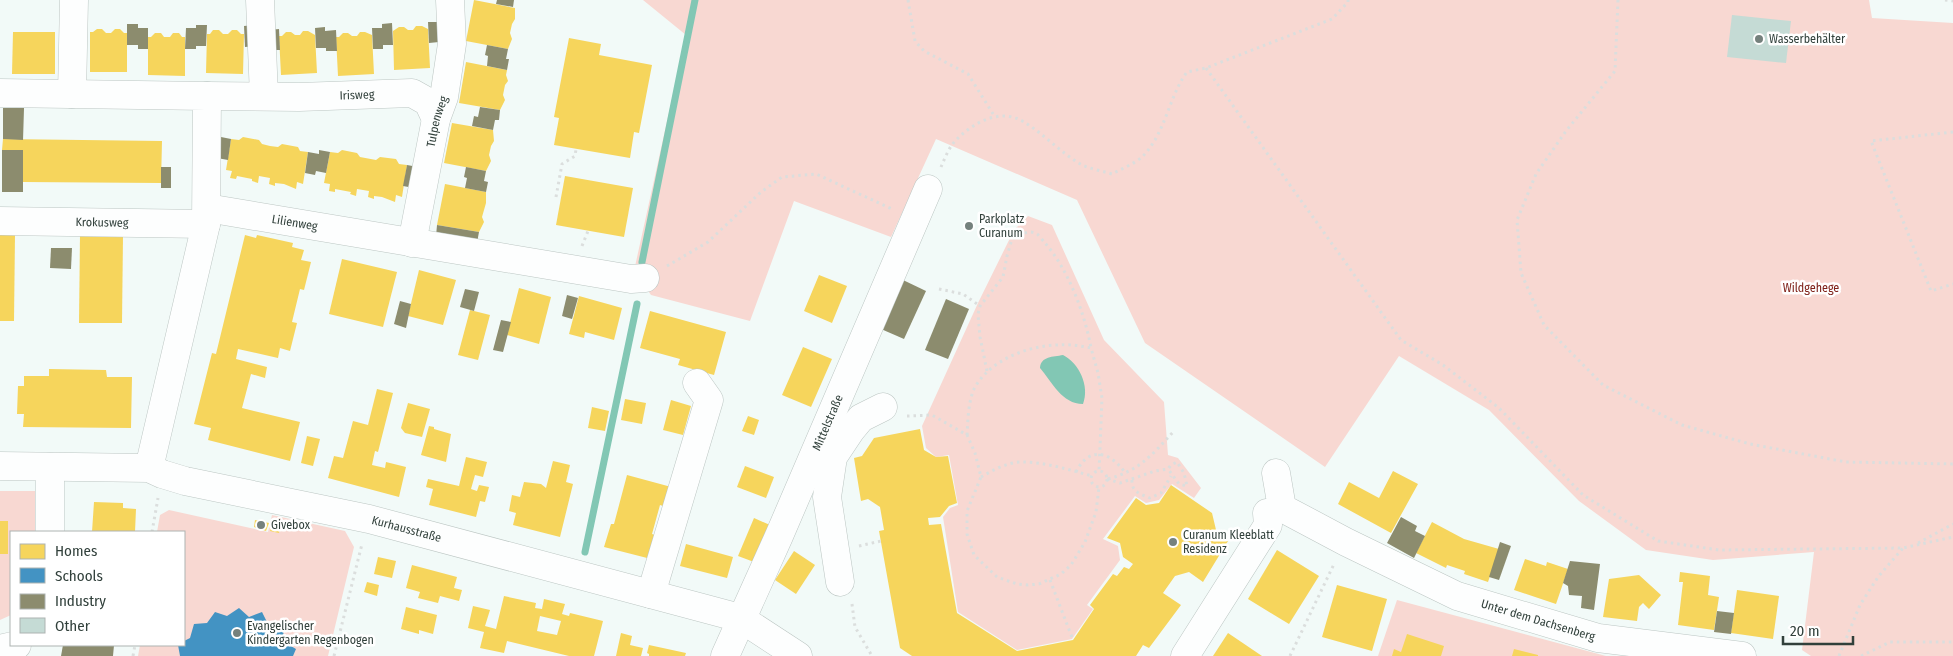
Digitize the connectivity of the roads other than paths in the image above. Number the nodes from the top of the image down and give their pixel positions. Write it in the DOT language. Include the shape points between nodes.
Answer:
graph roads {
  1 [pos="74,0"];
  2 [pos="260,0"];
  3 [pos="450,0"];
  4 [pos="0,93"];
  5 [pos="72,94"];
  6 [pos="207,96"];
  7 [pos="264,96"];
  8 [pos="436,119"];
  9 [pos="928,189"];
  10 [pos="206,216"];
  11 [pos="0,221"];
  12 [pos="412,242"];
  13 [pos="638,279"];
  14 [pos="697,383"];
  15 [pos="883,407"];
  16 [pos="0,466"];
  17 [pos="50,467"];
  18 [pos="156,471"];
  19 [pos="1276,473"];
  20 [pos="1268,513"];
  21 [pos="50,531"];
  22 [pos="840,582"];
  23 [pos="651,594"];
  24 [pos="740,618"];
  25 [pos="13,646"];
  26 [pos="0,649"];
  27 [pos="725,656"];
  28 [pos="798,656"];
  29 [pos="1185,656"];
  30 [pos="1742,656"];
  1 -- 5 [label="street"];
  2 -- 7 [label="street"];
  3 -- 8 [label="street, Tulpenweg" via="452,44 444,96"];
  4 -- 5 [label="street, Irisweg"];
  5 -- 6 [label="street, Irisweg"];
  6 -- 7 [label="street, Irisweg"];
  6 -- 10 [label="street"];
  7 -- 8 [label="street, Irisweg" via="412,93 428,102"];
  8 -- 12 [label="street, Tulpenweg"];
  9 -- 24 [label="street, Mittelstraße" via="779,536"];
  10 -- 11 [label="street, Krokusweg"];
  10 -- 12 [label="street, Lilienweg"];
  10 -- 18 [label="street"];
  12 -- 13 [label="street, Lilienweg"];
  14 -- 23 [label="street" via="709,400"];
  15 -- 22 [label="street" via="861,418 833,457 827,497"];
  16 -- 17 [label="street, Kurhausstraße"];
  17 -- 18 [label="street, Kurhausstraße"];
  17 -- 21 [label="street"];
  18 -- 23 [label="street, Kurhausstraße" via="250,496 369,519"];
  19 -- 30 [label="street, Unter dem Dachsenberg" via="1282,508 1457,596 1598,638"];
  20 -- 29 [label="street" via="1268,525"];
  23 -- 24 [label="street, Kurhausstraße"];
  24 -- 27 [label="street, Mittelstraße"];
  24 -- 28 [label="street, Kurhausstraße"];
  25 -- 26 [label="street"];
}
